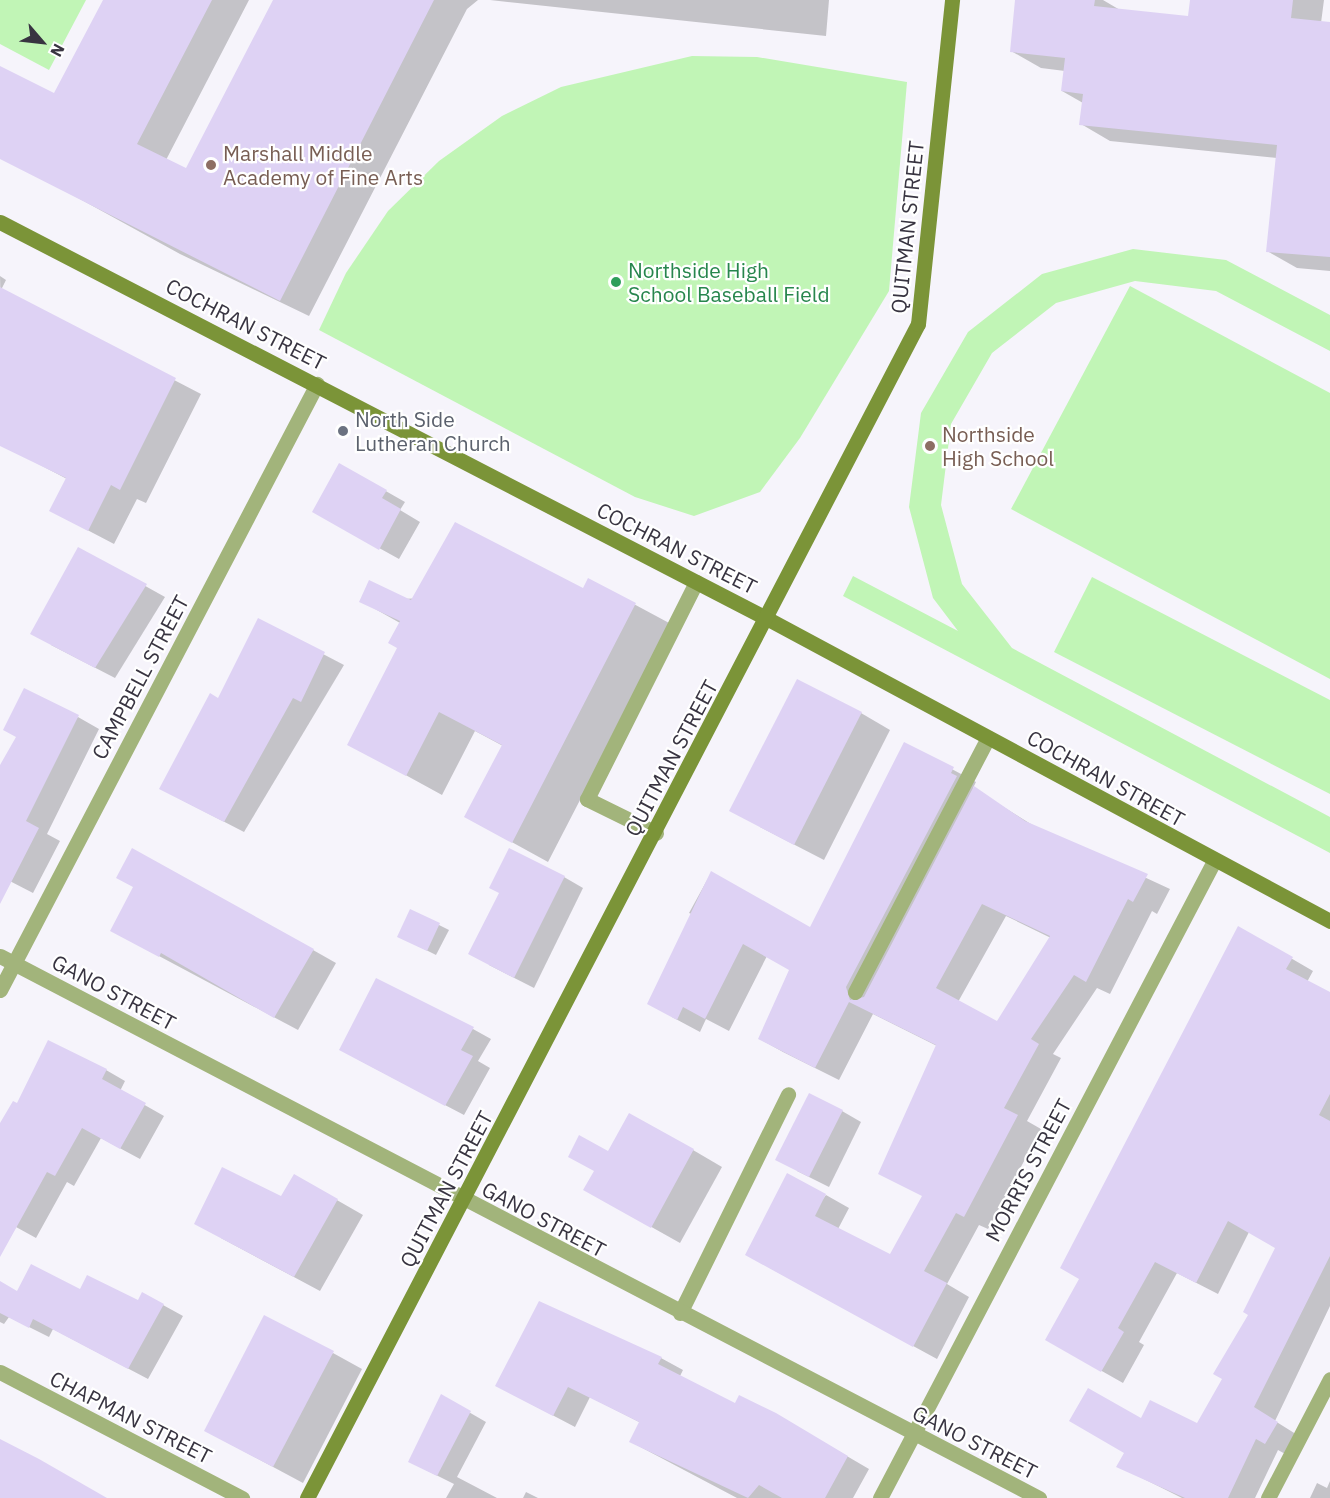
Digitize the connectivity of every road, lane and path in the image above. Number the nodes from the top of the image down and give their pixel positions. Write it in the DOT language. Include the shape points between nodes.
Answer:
graph roads {
  1 [pos="952,0"];
  2 [pos="0,222"];
  3 [pos="317,384"];
  4 [pos="696,582"];
  5 [pos="768,618"];
  6 [pos="988,738"];
  7 [pos="656,833"];
  8 [pos="1214,861"];
  9 [pos="1330,921"];
  10 [pos="7,959"];
  11 [pos="0,990"];
  12 [pos="855,992"];
  13 [pos="788,1094"];
  14 [pos="464,1200"];
  15 [pos="680,1313"];
  16 [pos="0,1372"];
  17 [pos="1330,1379"];
  18 [pos="913,1435"];
  19 [pos="242,1498"];
  20 [pos="307,1498"];
  21 [pos="880,1498"];
  22 [pos="1040,1498"];
  23 [pos="1268,1498"];
  1 -- 5 [label="main road, QUITMAN STREET" via="918,324"];
  2 -- 3 [label="main road, COCHRAN STREET"];
  3 -- 4 [label="main road, COCHRAN STREET"];
  3 -- 10 [label="street, CAMPBELL STREET"];
  4 -- 5 [label="main road, COCHRAN STREET"];
  4 -- 7 [label="street" via="588,799"];
  5 -- 6 [label="main road, COCHRAN STREET"];
  5 -- 7 [label="main road, QUITMAN STREET"];
  6 -- 8 [label="main road, COCHRAN STREET"];
  6 -- 12 [label="street"];
  7 -- 14 [label="main road, QUITMAN STREET"];
  8 -- 9 [label="main road, COCHRAN STREET"];
  8 -- 18 [label="street, MORRIS STREET"];
  10 -- 11 [label="street, CAMPBELL STREET"];
  10 -- 14 [label="street, GANO STREET"];
  13 -- 15 [label="street"];
  14 -- 15 [label="street, GANO STREET"];
  14 -- 20 [label="main road, QUITMAN STREET"];
  15 -- 18 [label="street, GANO STREET"];
  16 -- 19 [label="street, CHAPMAN STREET"];
  17 -- 23 [label="street"];
  18 -- 21 [label="street, MORRIS STREET"];
  18 -- 22 [label="street, GANO STREET"];
}
